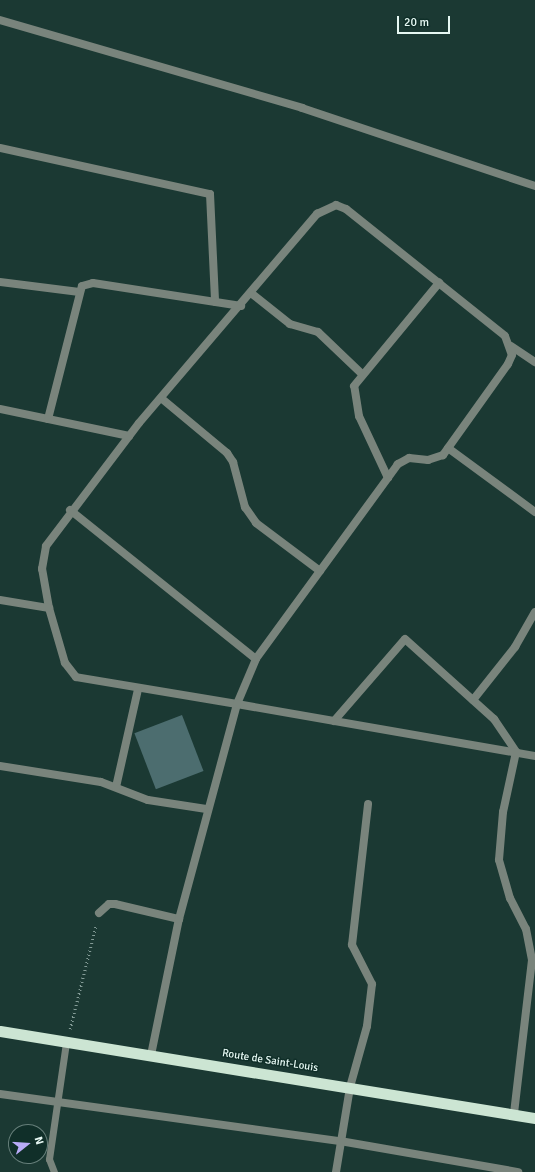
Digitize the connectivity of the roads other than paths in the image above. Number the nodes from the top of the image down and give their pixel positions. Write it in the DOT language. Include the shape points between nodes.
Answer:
graph roads {
  1 [pos="0,20"];
  2 [pos="0,148"];
  3 [pos="535,186"];
  4 [pos="0,282"];
  5 [pos="439,283"];
  6 [pos="79,292"];
  7 [pos="251,293"];
  8 [pos="215,302"];
  9 [pos="241,306"];
  10 [pos="511,346"];
  11 [pos="535,362"];
  12 [pos="362,374"];
  13 [pos="161,398"];
  14 [pos="0,409"];
  15 [pos="48,419"];
  16 [pos="129,436"];
  17 [pos="448,448"];
  18 [pos="388,478"];
  19 [pos="70,510"];
  20 [pos="535,512"];
  21 [pos="320,571"];
  22 [pos="0,600"];
  23 [pos="49,608"];
  24 [pos="535,612"];
  25 [pos="256,659"];
  26 [pos="138,689"];
  27 [pos="473,700"];
  28 [pos="237,704"];
  29 [pos="334,721"];
  30 [pos="516,752"];
  31 [pos="535,756"];
  32 [pos="0,766"];
  33 [pos="116,787"];
  34 [pos="368,804"];
  35 [pos="206,809"];
  36 [pos="100,913"];
  37 [pos="179,919"];
  38 [pos="0,1031"];
  39 [pos="66,1042"];
  40 [pos="151,1056"];
  41 [pos="350,1087"];
  42 [pos="0,1094"];
  43 [pos="59,1103"];
  44 [pos="514,1114"];
  45 [pos="535,1118"];
  46 [pos="340,1141"];
  47 [pos="54,1172"];
  48 [pos="336,1172"];
  49 [pos="518,1172"];
  1 -- 3 [label="street" via="302,108"];
  2 -- 8 [label="street" via="210,194"];
  4 -- 6 [label="street"];
  5 -- 7 [label="street" via="336,205 316,214"];
  5 -- 10 [label="street" via="506,336"];
  5 -- 12 [label="street"];
  6 -- 8 [label="street" via="82,286 93,283"];
  6 -- 15 [label="street"];
  7 -- 9 [label="street"];
  7 -- 12 [label="street" via="290,324 318,332"];
  8 -- 9 [label="street"];
  9 -- 13 [label="street"];
  10 -- 11 [label="street"];
  10 -- 17 [label="street" via="508,364"];
  12 -- 18 [label="street" via="354,386 359,416"];
  13 -- 16 [label="street"];
  13 -- 21 [label="street" via="227,453 233,462 245,507 256,523"];
  14 -- 15 [label="street"];
  15 -- 16 [label="street"];
  16 -- 19 [label="street"];
  17 -- 18 [label="street" via="437,459 403,460"];
  17 -- 20 [label="street"];
  18 -- 21 [label="street"];
  19 -- 23 [label="street" via="42,557"];
  19 -- 25 [label="street"];
  21 -- 25 [label="street"];
  22 -- 23 [label="street"];
  23 -- 26 [label="street" via="70,672 83,679"];
  24 -- 27 [label="street" via="515,647"];
  25 -- 28 [label="street"];
  26 -- 28 [label="street"];
  26 -- 33 [label="street"];
  27 -- 29 [label="street" via="405,639"];
  27 -- 30 [label="street" via="494,719"];
  28 -- 29 [label="street"];
  28 -- 35 [label="street"];
  29 -- 30 [label="street"];
  30 -- 31 [label="street"];
  30 -- 44 [label="street" via="503,812 499,860 510,898 526,929 532,960"];
  32 -- 33 [label="street"];
  33 -- 35 [label="street" via="148,800"];
  34 -- 41 [label="street" via="352,946 372,984 367,1026"];
  35 -- 37 [label="street"];
  36 -- 37 [label="street" via="108,904 116,904"];
  37 -- 40 [label="street"];
  38 -- 39 [label="highway, Route de Saint-Louis"];
  39 -- 40 [label="highway, Route de Saint-Louis"];
  39 -- 43 [label="lane"];
  40 -- 41 [label="highway, Route de Saint-Louis"];
  41 -- 44 [label="highway, Route de Saint-Louis"];
  41 -- 46 [label="street"];
  42 -- 43 [label="street"];
  43 -- 46 [label="street"];
  43 -- 47 [label="lane" via="49,1159"];
  44 -- 45 [label="highway, Route de Saint-Louis"];
  46 -- 48 [label="street"];
  46 -- 49 [label="street"];
}
